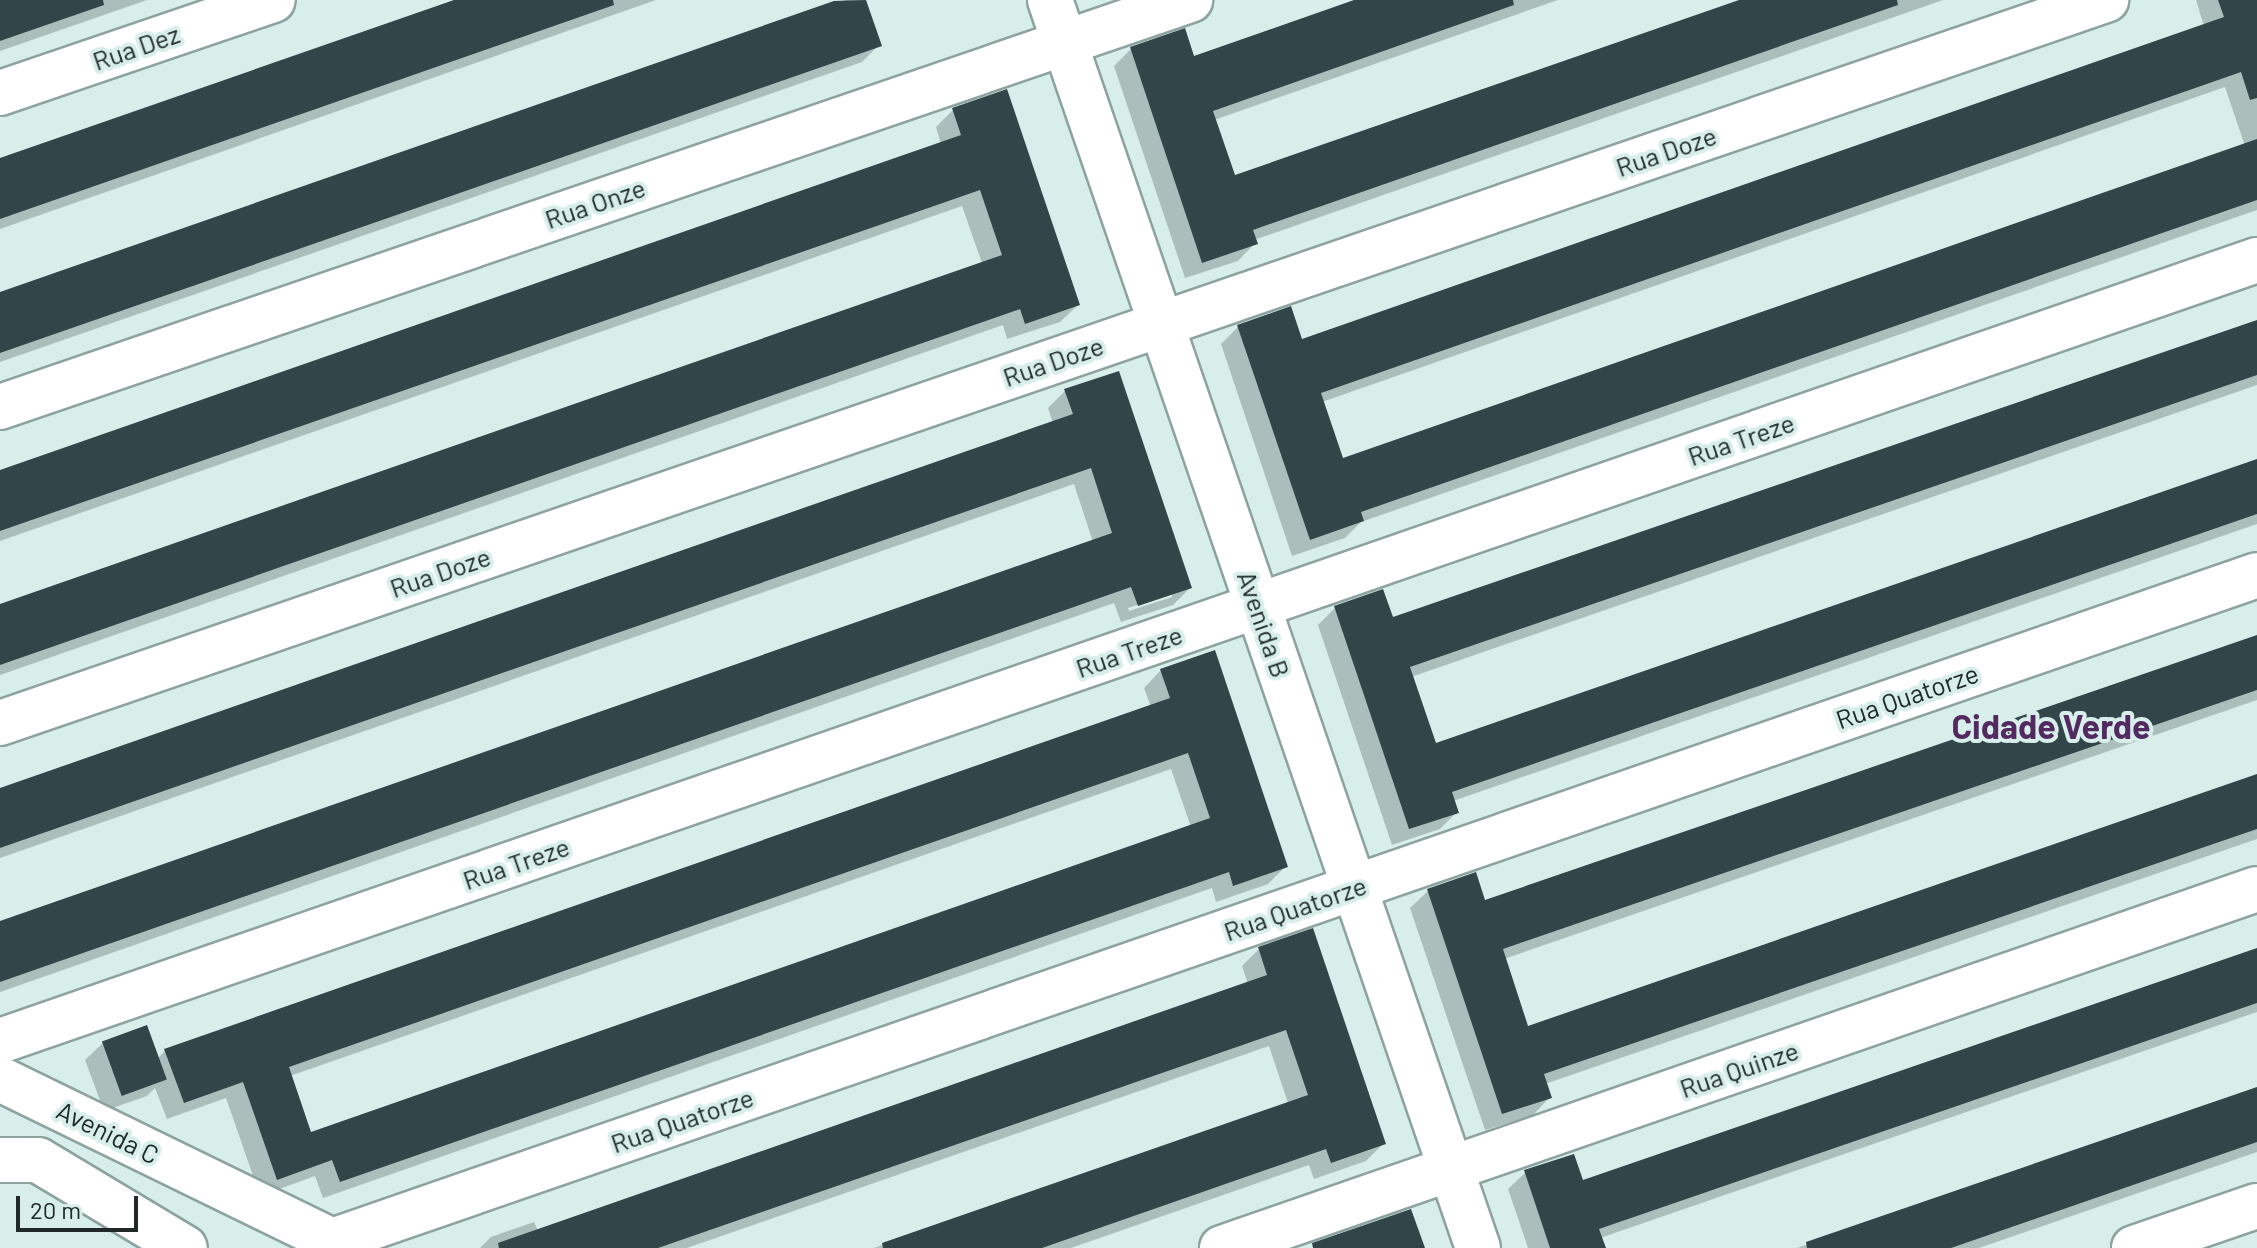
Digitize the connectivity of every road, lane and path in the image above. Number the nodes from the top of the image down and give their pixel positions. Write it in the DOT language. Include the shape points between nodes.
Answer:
graph roads {
  1 [pos="273,0"];
  2 [pos="1050,0"];
  3 [pos="1190,0"];
  4 [pos="2106,0"];
  5 [pos="1064,43"];
  6 [pos="0,93"];
  7 [pos="2257,260"];
  8 [pos="1161,324"];
  9 [pos="0,407"];
  10 [pos="2257,575"];
  11 [pos="1258,606"];
  12 [pos="0,723"];
  13 [pos="1354,888"];
  14 [pos="2257,889"];
  15 [pos="0,1041"];
  16 [pos="0,1079"];
  17 [pos="0,1160"];
  18 [pos="1450,1169"];
  19 [pos="2257,1206"];
  20 [pos="339,1245"];
  21 [pos="185,1248"];
  22 [pos="1222,1248"];
  23 [pos="1478,1248"];
  24 [pos="2134,1248"];
  1 -- 6 [label="street, Rua Dez"];
  2 -- 5 [label="street, Avenida B"];
  3 -- 5 [label="street, Rua Onze"];
  4 -- 8 [label="street, Rua Doze"];
  5 -- 8 [label="street, Avenida B"];
  5 -- 9 [label="street, Rua Onze"];
  7 -- 11 [label="street, Rua Treze"];
  8 -- 11 [label="street, Avenida B"];
  8 -- 12 [label="street, Rua Doze"];
  10 -- 13 [label="street, Rua Quatorze"];
  11 -- 13 [label="street, Avenida B"];
  11 -- 15 [label="street, Rua Treze"];
  13 -- 18 [label="street, Avenida B"];
  13 -- 20 [label="street, Rua Quatorze"];
  14 -- 18 [label="street, Rua Quinze"];
  16 -- 20 [label="street, Avenida C"];
  17 -- 21 [label="street" via="38,1160"];
  18 -- 22 [label="street, Rua Quinze"];
  18 -- 23 [label="street, Avenida B"];
  19 -- 24 [label="street"];
}
